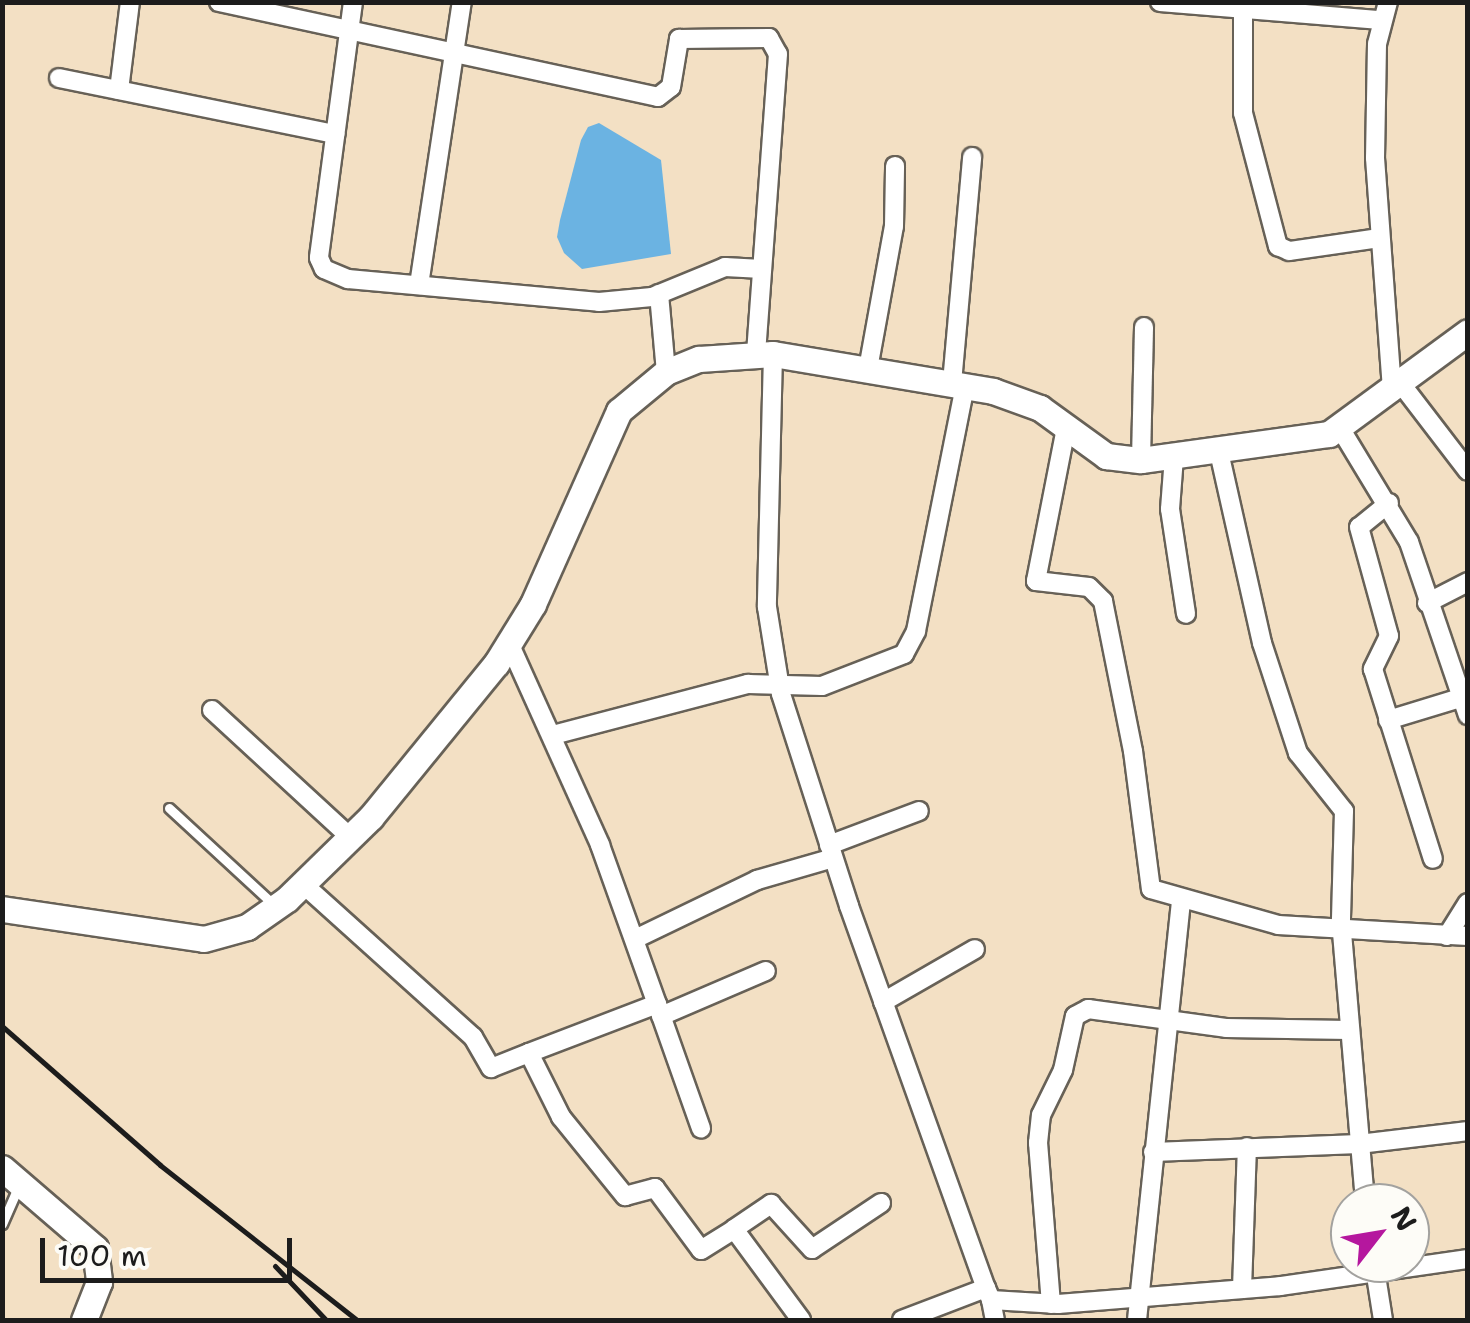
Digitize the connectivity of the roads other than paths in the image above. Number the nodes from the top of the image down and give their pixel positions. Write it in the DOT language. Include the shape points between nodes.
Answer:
graph roads {
  1 [pos="130,2"];
  2 [pos="219,2"];
  3 [pos="353,2"];
  4 [pos="462,2"];
  5 [pos="1160,2"];
  6 [pos="1388,2"];
  7 [pos="1306,8"];
  8 [pos="1243,10"];
  9 [pos="1380,20"];
  10 [pos="349,32"];
  11 [pos="454,54"];
  12 [pos="59,78"];
  13 [pos="119,90"];
  14 [pos="336,134"];
  15 [pos="972,157"];
  16 [pos="895,166"];
  17 [pos="1379,238"];
  18 [pos="762,269"];
  19 [pos="420,285"];
  20 [pos="659,294"];
  21 [pos="1144,327"];
  22 [pos="1467,334"];
  23 [pos="764,353"];
  24 [pos="868,369"];
  25 [pos="666,372"];
  26 [pos="958,385"];
  27 [pos="1397,389"];
  28 [pos="1066,428"];
  29 [pos="1340,428"];
  30 [pos="1219,452"];
  31 [pos="1174,457"];
  32 [pos="1141,460"];
  33 [pos="1468,472"];
  34 [pos="1389,503"];
  35 [pos="1468,582"];
  36 [pos="1427,603"];
  37 [pos="1186,614"];
  38 [pos="509,643"];
  39 [pos="778,682"];
  40 [pos="1464,706"];
  41 [pos="212,710"];
  42 [pos="1388,720"];
  43 [pos="553,734"];
  44 [pos="169,808"];
  45 [pos="920,811"];
  46 [pos="350,837"];
  47 [pos="831,851"];
  48 [pos="1433,859"];
  49 [pos="303,884"];
  50 [pos="1180,900"];
  51 [pos="1468,903"];
  52 [pos="276,907"];
  53 [pos="2,909"];
  54 [pos="1342,933"];
  55 [pos="1447,936"];
  56 [pos="1468,936"];
  57 [pos="635,939"];
  58 [pos="975,949"];
  59 [pos="766,971"];
  60 [pos="883,1002"];
  61 [pos="659,1010"];
  62 [pos="1171,1020"];
  63 [pos="1349,1030"];
  64 [pos="529,1053"];
  65 [pos="702,1128"];
  66 [pos="1468,1131"];
  67 [pos="1359,1144"];
  68 [pos="1246,1147"];
  69 [pos="1153,1152"];
  70 [pos="11,1175"];
  71 [pos="1363,1183"];
  72 [pos="881,1203"];
  73 [pos="2,1224"];
  74 [pos="734,1229"];
  75 [pos="1468,1259"];
  76 [pos="1430,1262"];
  77 [pos="1330,1274"];
  78 [pos="1378,1283"];
  79 [pos="1242,1289"];
  80 [pos="988,1294"];
  81 [pos="1137,1296"];
  82 [pos="1051,1304"];
  83 [pos="84,1320"];
  84 [pos="802,1320"];
  85 [pos="902,1320"];
  86 [pos="995,1320"];
  87 [pos="1136,1320"];
  88 [pos="1383,1320"];
  1 -- 13 [label="street"];
  2 -- 10 [label="street"];
  3 -- 10 [label="street"];
  4 -- 11 [label="street"];
  5 -- 8 [label="street"];
  6 -- 9 [label="street"];
  7 -- 8 [label="street"];
  7 -- 9 [label="street"];
  8 -- 17 [label="street" via="1243,113 1278,246 1289,251"];
  9 -- 17 [label="street"];
  10 -- 11 [label="street"];
  10 -- 14 [label="street"];
  11 -- 18 [label="street" via="658,97 671,87 679,39 769,38 778,54"];
  11 -- 19 [label="street"];
  12 -- 13 [label="street"];
  13 -- 14 [label="street"];
  14 -- 19 [label="street" via="319,258 324,269 348,279"];
  15 -- 26 [label="street"];
  16 -- 24 [label="street" via="894,226"];
  17 -- 27 [label="street"];
  18 -- 20 [label="street" via="709,270"];
  18 -- 23 [label="street"];
  19 -- 20 [label="street" via="599,302"];
  20 -- 25 [label="street"];
  21 -- 32 [label="street"];
  22 -- 27 [label="street"];
  23 -- 24 [label="street"];
  23 -- 25 [label="street" via="699,359"];
  23 -- 39 [label="street" via="767,607"];
  24 -- 26 [label="street"];
  25 -- 38 [label="street" via="640,390 604,436 564,538"];
  26 -- 28 [label="street" via="1019,397"];
  26 -- 39 [label="street" via="910,647 845,680 807,687"];
  27 -- 29 [label="street"];
  27 -- 33 [label="street"];
  28 -- 32 [label="street" via="1106,456"];
  28 -- 50 [label="street" via="1036,581 1089,588 1103,601 1134,750 1146,878 1151,889"];
  29 -- 30 [label="street" via="1296,442"];
  29 -- 34 [label="street"];
  30 -- 31 [label="street"];
  30 -- 54 [label="street" via="1262,644 1298,753 1344,810"];
  31 -- 32 [label="street"];
  31 -- 37 [label="street" via="1170,509"];
  34 -- 36 [label="street"];
  34 -- 42 [label="street" via="1358,528 1389,636 1373,668"];
  35 -- 36 [label="street"];
  36 -- 40 [label="street"];
  38 -- 43 [label="street"];
  38 -- 46 [label="street" via="439,738"];
  39 -- 43 [label="street"];
  39 -- 47 [label="street"];
  40 -- 42 [label="street"];
  41 -- 46 [label="street"];
  42 -- 48 [label="street"];
  43 -- 57 [label="street"];
  44 -- 52 [label="lane"];
  45 -- 47 [label="street"];
  46 -- 49 [label="street"];
  47 -- 57 [label="street"];
  47 -- 60 [label="street"];
  49 -- 52 [label="street"];
  49 -- 64 [label="street" via="474,1037 490,1068"];
  50 -- 54 [label="street"];
  50 -- 62 [label="street"];
  51 -- 55 [label="street"];
  52 -- 53 [label="street" via="247,927 204,939"];
  54 -- 55 [label="street"];
  54 -- 63 [label="street"];
  55 -- 56 [label="street"];
  57 -- 61 [label="street"];
  58 -- 60 [label="street"];
  59 -- 61 [label="street"];
  60 -- 80 [label="street"];
  61 -- 64 [label="street"];
  61 -- 65 [label="street"];
  62 -- 63 [label="street" via="1259,1030"];
  62 -- 69 [label="street"];
  62 -- 82 [label="street" via="1088,1009 1073,1021 1038,1143"];
  63 -- 67 [label="street"];
  64 -- 74 [label="street" via="561,1117 625,1196 655,1188 701,1250"];
  66 -- 67 [label="street"];
  67 -- 68 [label="street"];
  67 -- 71 [label="street"];
  68 -- 69 [label="street"];
  68 -- 79 [label="street"];
  69 -- 81 [label="street"];
  70 -- 73 [label="lane"];
  70 -- 83 [label="street" via="95,1248 99,1282"];
  72 -- 74 [label="street" via="812,1249 771,1204"];
  74 -- 84 [label="street"];
  75 -- 76 [label="street"];
  77 -- 79 [label="street"];
  78 -- 88 [label="street"];
  79 -- 81 [label="street"];
  80 -- 82 [label="street"];
  80 -- 85 [label="street"];
  80 -- 86 [label="street"];
  81 -- 82 [label="street"];
  81 -- 87 [label="street"];
}
